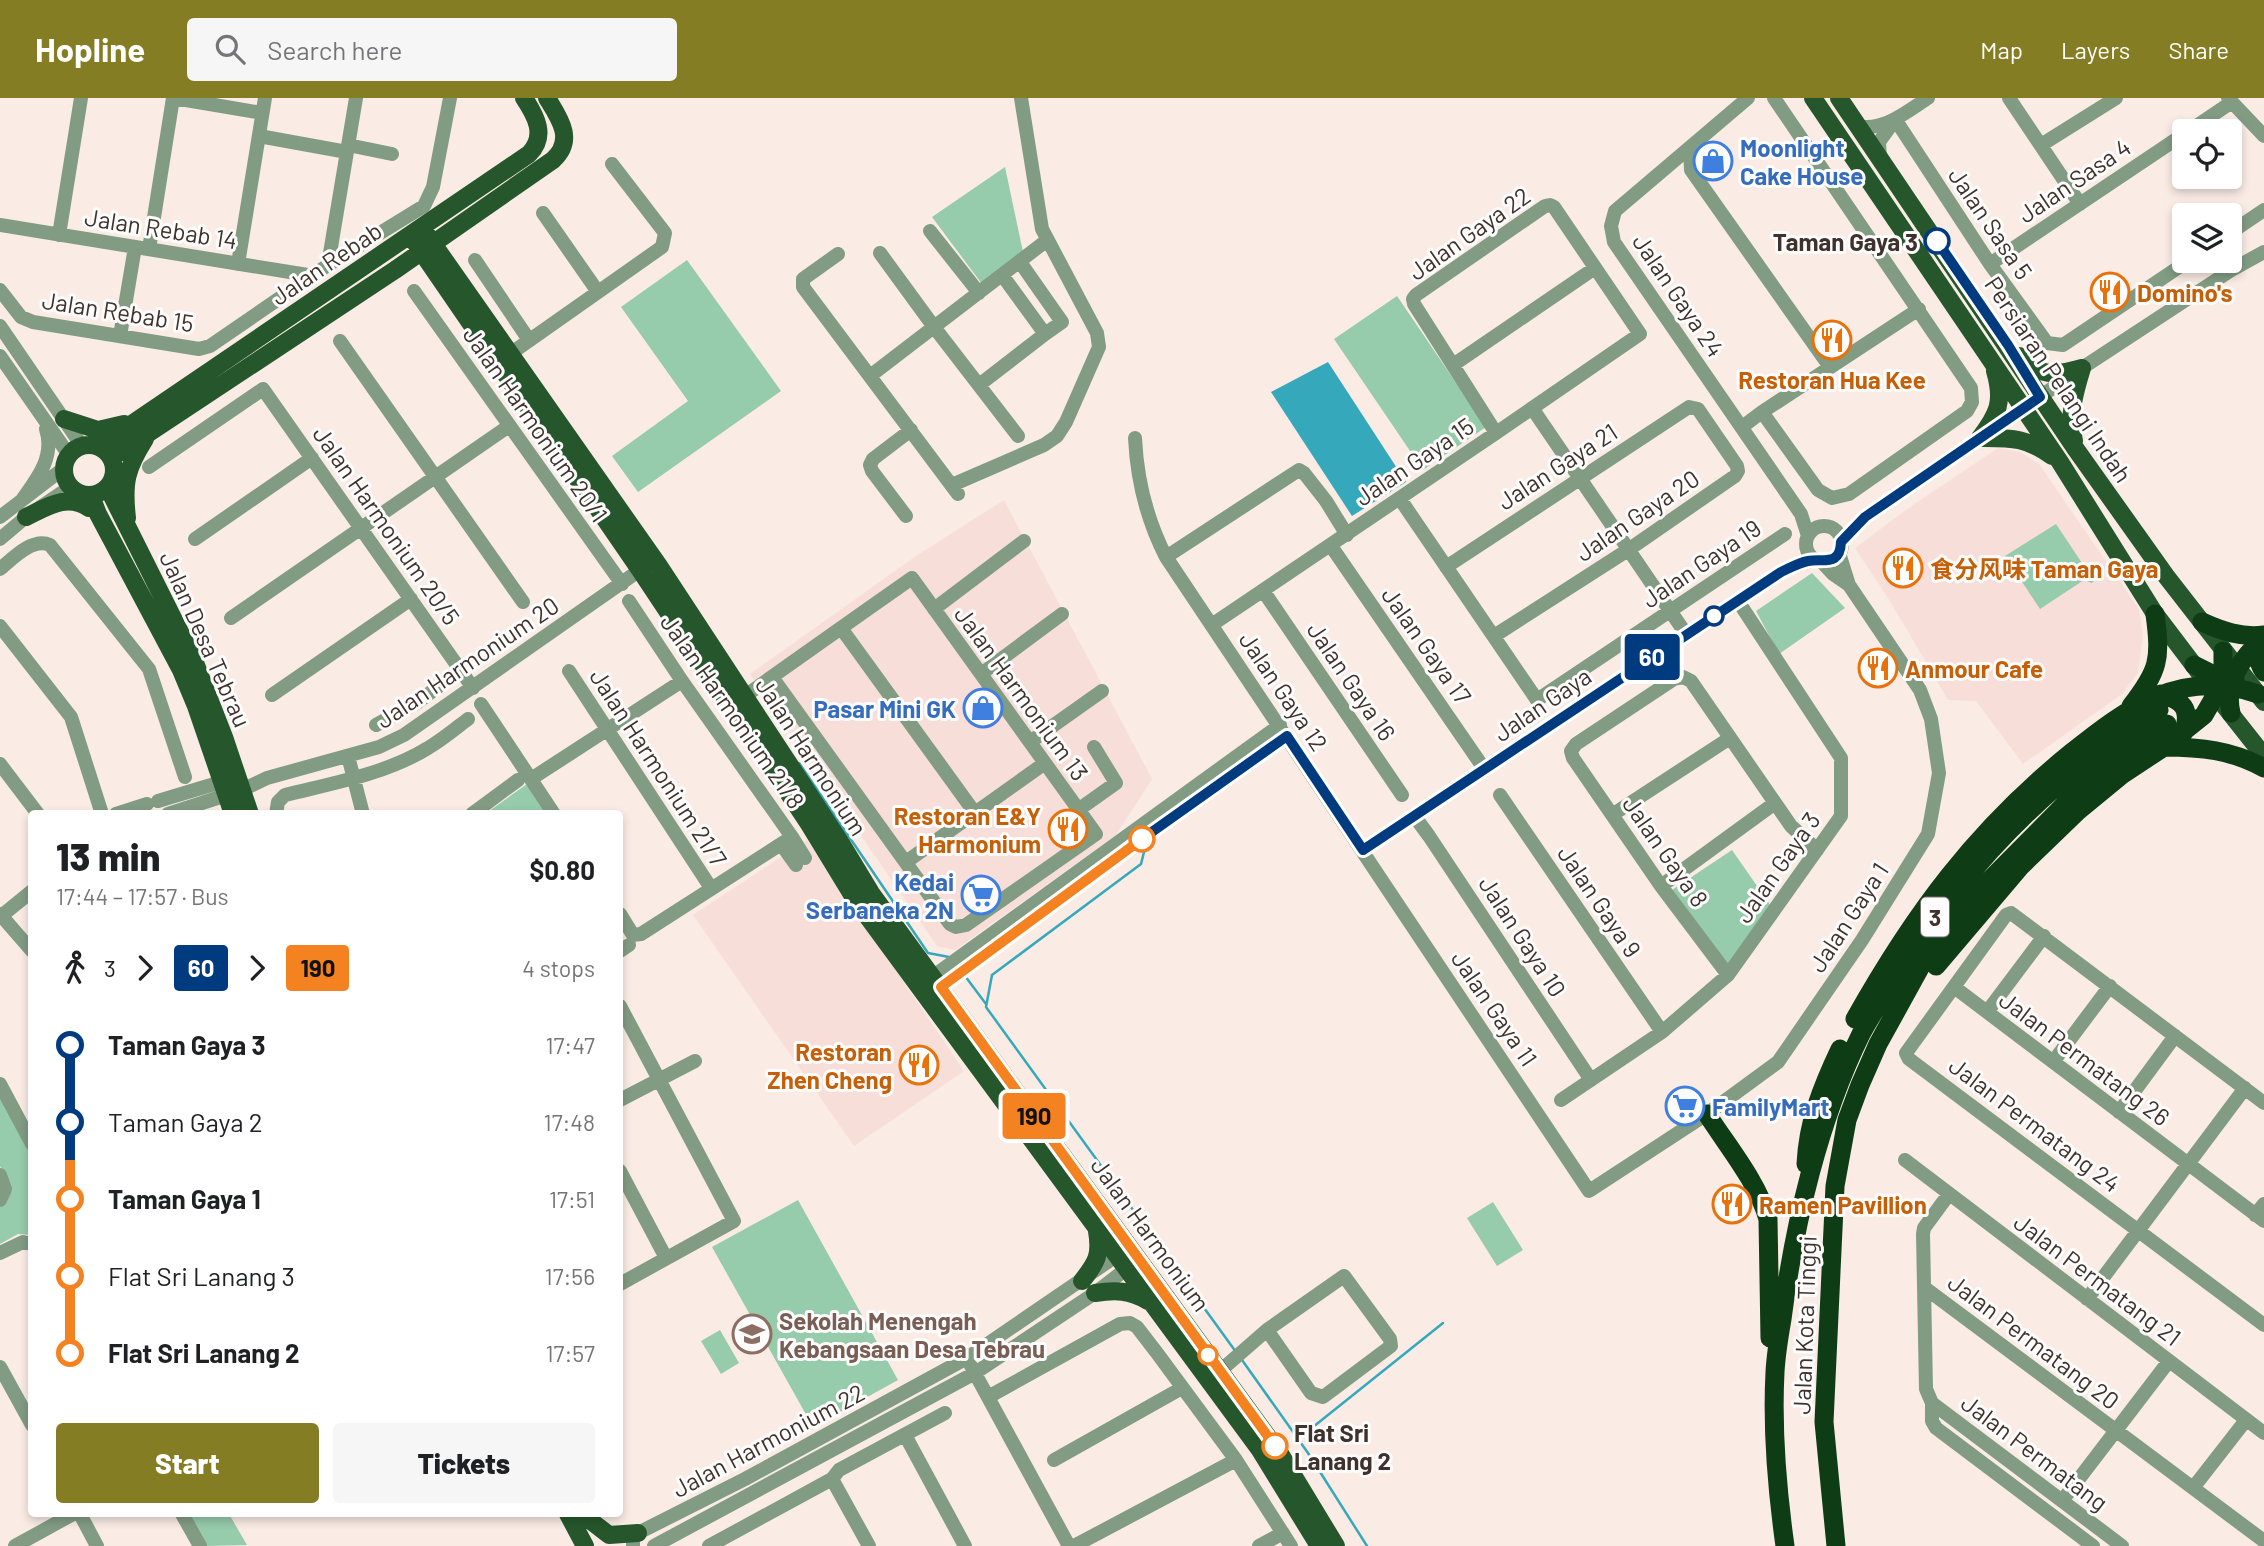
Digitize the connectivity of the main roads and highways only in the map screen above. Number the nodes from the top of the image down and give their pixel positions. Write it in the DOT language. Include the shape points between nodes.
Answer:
graph roads {
  1 [pos="524,98"];
  2 [pos="547,98"];
  3 [pos="1813,98"];
  4 [pos="1839,98"];
  5 [pos="458,227"];
  6 [pos="416,232"];
  7 [pos="428,248"];
  8 [pos="443,269"];
  9 [pos="395,270"];
  10 [pos="2008,345"];
  11 [pos="1993,362"];
  12 [pos="64,419"];
  13 [pos="145,426"];
  14 [pos="2075,448"];
  15 [pos="85,455"];
  16 [pos="2060,462"];
  17 [pos="108,488"];
  18 [pos="91,496"];
  19 [pos="24,509"];
  20 [pos="97,514"];
  21 [pos="128,527"];
  22 [pos="2166,576"];
  23 [pos="2140,590"];
  24 [pos="2155,614"];
  25 [pos="2202,622"];
  26 [pos="2263,638"];
  27 [pos="2223,651"];
  28 [pos="2194,665"];
  29 [pos="2239,684"];
  30 [pos="2128,710"];
  31 [pos="2231,713"];
  32 [pos="2168,715"];
  33 [pos="2164,747"];
  34 [pos="2264,756"];
  35 [pos="2264,768"];
  36 [pos="232,786"];
  37 [pos="233,810"];
  38 [pos="247,810"];
  39 [pos="930,986"];
  40 [pos="1900,1006"];
  41 [pos="1707,1114"];
  42 [pos="1805,1193"];
  43 [pos="1096,1229"];
  44 [pos="1128,1258"];
  45 [pos="1151,1303"];
  46 [pos="1775,1370"];
  47 [pos="570,1517"];
  48 [pos="587,1517"];
  49 [pos="587,1517"];
  50 [pos="636,1540"];
  51 [pos="585,1546"];
  52 [pos="603,1546"];
  53 [pos="1319,1546"];
  54 [pos="1336,1546"];
  55 [pos="1784,1546"];
  56 [pos="1836,1546"];
  1 -- 6 [label="main road, Jalan Rebab" via="538,126 535,148"];
  2 -- 5 [label="main road" via="563,130 561,152"];
  3 -- 11 [label="main road, Persiaran Pelangi Indah"];
  4 -- 10 [label="main road, Persiaran Pelangi Indah"];
  5 -- 7 [label="main road"];
  5 -- 8 [label="main road" via="447,246"];
  6 -- 7 [label="main road, Jalan Harmonium"];
  6 -- 13 [label="main road, Jalan Rebab"];
  7 -- 8 [label="main road, Jalan Harmonium"];
  7 -- 9 [label="main road"];
  8 -- 9 [label="main road"];
  8 -- 39 [label="main road, Jalan Harmonium" via="510,354 659,566"];
  8 -- 39 [label="main road, Jalan Harmonium" via="856,901"];
  9 -- 13 [label="main road"];
  10 -- 14 [label="main road, Persiaran Pelangi Indah"];
  10 -- 14 [label="main road" via="2032,369 2063,373 2082,368 2071,410"];
  11 -- 16 [label="main road, Persiaran Pelangi Indah"];
  11 -- 16 [label="main road" via="2000,402 1996,417 1980,438 2023,439"];
  12 -- 13 [label="main road" via="98,430"];
  13 -- 15 [label="main road, Jalan Rebab"];
  13 -- 21 [label="main road" via="127,472"];
  14 -- 22 [label="main road, Persiaran Pelangi Indah"];
  15 -- 17 [label="main road" via="115,473"];
  15 -- 18 [label="main road" via="66,481 79,494"];
  16 -- 23 [label="main road, Persiaran Pelangi Indah"];
  17 -- 18 [label="main road"];
  17 -- 21 [label="main road, Jalan Desa Tebrau"];
  18 -- 20 [label="main road, Jalan Desa Tebrau"];
  19 -- 20 [label="main road" via="66,500"];
  20 -- 36 [label="main road, Jalan Desa Tebrau" via="181,670"];
  21 -- 36 [label="main road, Jalan Desa Tebrau" via="212,703"];
  22 -- 23 [label="main road" via="2159,590"];
  22 -- 25 [label="main road, Persiaran Pelangi Indah"];
  23 -- 24 [label="main road, Persiaran Pelangi Indah"];
  24 -- 28 [label="main road, Persiaran Pelangi Indah"];
  24 -- 30 [label="highway" via="2157,665"];
  25 -- 26 [label="highway"];
  25 -- 27 [label="main road, Persiaran Pelangi Indah"];
  26 -- 29 [label="highway"];
  27 -- 29 [label="highway"];
  28 -- 29 [label="highway"];
  29 -- 31 [label="highway" via="2228,702"];
  29 -- 32 [label="highway" via="2204,715"];
  29 -- 32 [label="highway" via="2188,689"];
  30 -- 32 [label="highway"];
  30 -- 42 [label="highway" via="2013,803 1916,918 1851,1026 1815,1106"];
  31 -- 34 [label="main road"];
  32 -- 33 [label="highway"];
  32 -- 40 [label="highway, Jalan Kota Tinggi / 3" via="2006,860 1922,966"];
  32 -- 42 [label="highway, Jalan Kota Tinggi / 3" via="2106,746 2065,779 1992,849 1931,922 1843,1072"];
  33 -- 35 [label="highway" via="2220,750"];
  33 -- 40 [label="highway" via="2114,781 2020,867"];
  36 -- 37 [label="main road, Jalan Desa Tebrau"];
  36 -- 38 [label="main road, Jalan Desa Tebrau"];
  39 -- 43 [label="main road, Jalan Harmonium"];
  39 -- 44 [label="main road, Jalan Harmonium"];
  40 -- 56 [label="highway, Jalan Kota Tinggi / 3" via="1851,1108 1835,1186 1824,1422"];
  41 -- 46 [label="highway" via="1768,1219 1769,1334"];
  42 -- 46 [label="highway, Jalan Kota Tinggi / 3" via="1786,1282"];
  43 -- 44 [label="main road, Jalan Harmonium"];
  43 -- 45 [label="main road" via="1100,1251 1088,1287 1125,1291"];
  44 -- 45 [label="main road, Jalan Harmonium"];
  44 -- 54 [label="main road, Jalan Harmonium" via="1279,1452"];
  45 -- 53 [label="main road, Jalan Harmonium" via="1261,1450"];
  46 -- 55 [label="highway, Jalan Kota Tinggi / 3"];
  47 -- 51 [label="main road"];
  48 -- 50 [label="main road" via="609,1535"];
  49 -- 52 [label="main road"];
}
